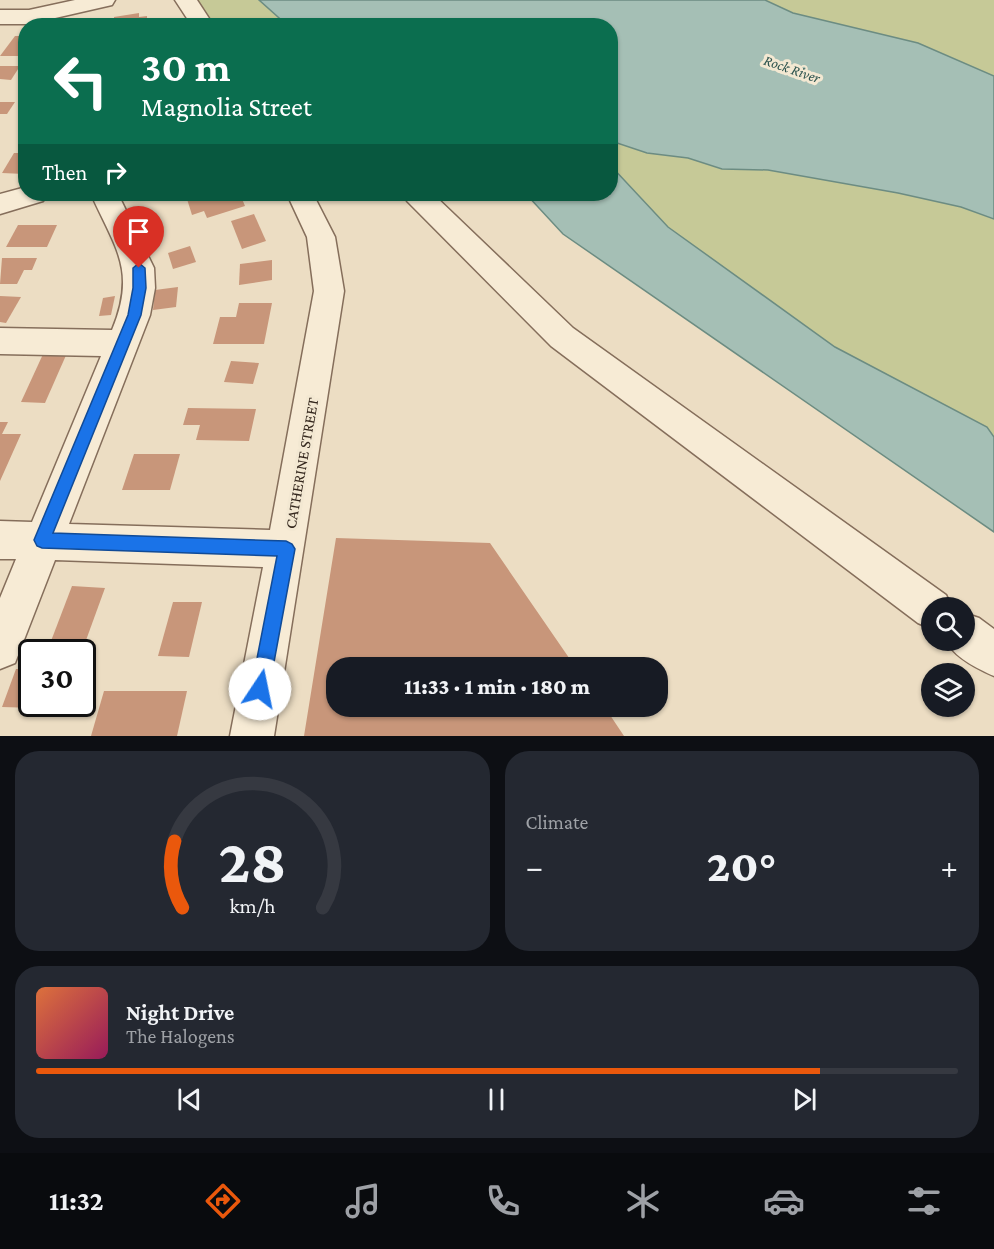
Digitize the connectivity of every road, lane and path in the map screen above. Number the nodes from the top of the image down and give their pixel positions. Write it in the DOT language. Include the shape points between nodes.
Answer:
graph roads {
  1 [pos="104,0"];
  2 [pos="186,0"];
  3 [pos="0,17"];
  4 [pos="198,18"];
  5 [pos="18,199"];
  6 [pos="108,201"];
  7 [pos="303,201"];
  8 [pos="424,201"];
  9 [pos="0,204"];
  10 [pos="0,341"];
  11 [pos="122,344"];
  12 [pos="0,540"];
  13 [pos="42,540"];
  14 [pos="286,549"];
  15 [pos="921,601"];
  16 [pos="975,641"];
  17 [pos="0,648"];
  18 [pos="994,655"];
  19 [pos="252,736"];
  1 -- 3 [label="street" via="29,17"];
  2 -- 4 [label="street"];
  5 -- 9 [label="street"];
  6 -- 11 [label="street" via="139,268 140,288 134,315"];
  7 -- 14 [label="street, CATHERINE STREET" via="321,237 329,291"];
  8 -- 15 [label="street" via="562,337"];
  10 -- 11 [label="street"];
  11 -- 13 [label="street"];
  12 -- 13 [label="street"];
  13 -- 14 [label="street"];
  13 -- 17 [label="street"];
  14 -- 19 [label="street, CATHERINE STREET"];
  16 -- 18 [label="street"];
}
